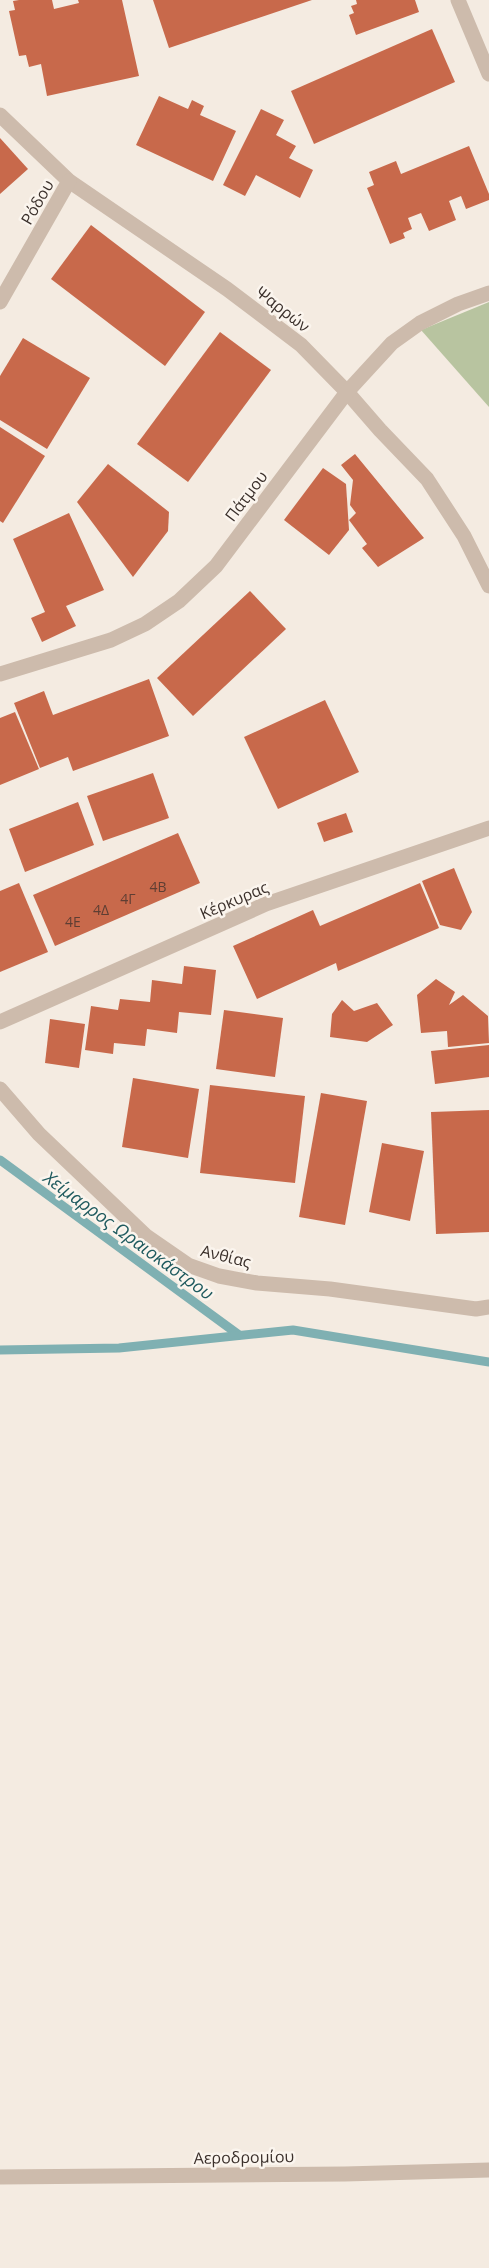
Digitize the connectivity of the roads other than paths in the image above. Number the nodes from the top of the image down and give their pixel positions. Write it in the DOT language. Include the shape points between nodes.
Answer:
graph roads {
  1 [pos="458,0"];
  2 [pos="489,74"];
  3 [pos="0,115"];
  4 [pos="69,181"];
  5 [pos="489,293"];
  6 [pos="0,302"];
  7 [pos="347,392"];
  8 [pos="489,586"];
  9 [pos="0,674"];
  10 [pos="489,828"];
  11 [pos="0,1022"];
  12 [pos="0,1089"];
  13 [pos="483,1308"];
  14 [pos="489,2170"];
  15 [pos="0,2177"];
  1 -- 2 [label="street"];
  3 -- 4 [label="street, Ψαρρών"];
  4 -- 6 [label="street, Ρόδου"];
  4 -- 7 [label="street, Ψαρρών" via="227,289 301,345"];
  5 -- 7 [label="street, Πάτμου" via="458,303 420,323 392,343"];
  7 -- 8 [label="street, Ψαρρών" via="427,479 464,536"];
  7 -- 9 [label="street, Πάτμου" via="216,566 179,601 145,624 111,640"];
  10 -- 11 [label="street, Κέρκυρας" via="266,904"];
  12 -- 13 [label="street, Ανθίας" via="39,1134 146,1236 188,1265 219,1276 257,1282"];
  14 -- 15 [label="street, Αεροδρομίου"];
}
